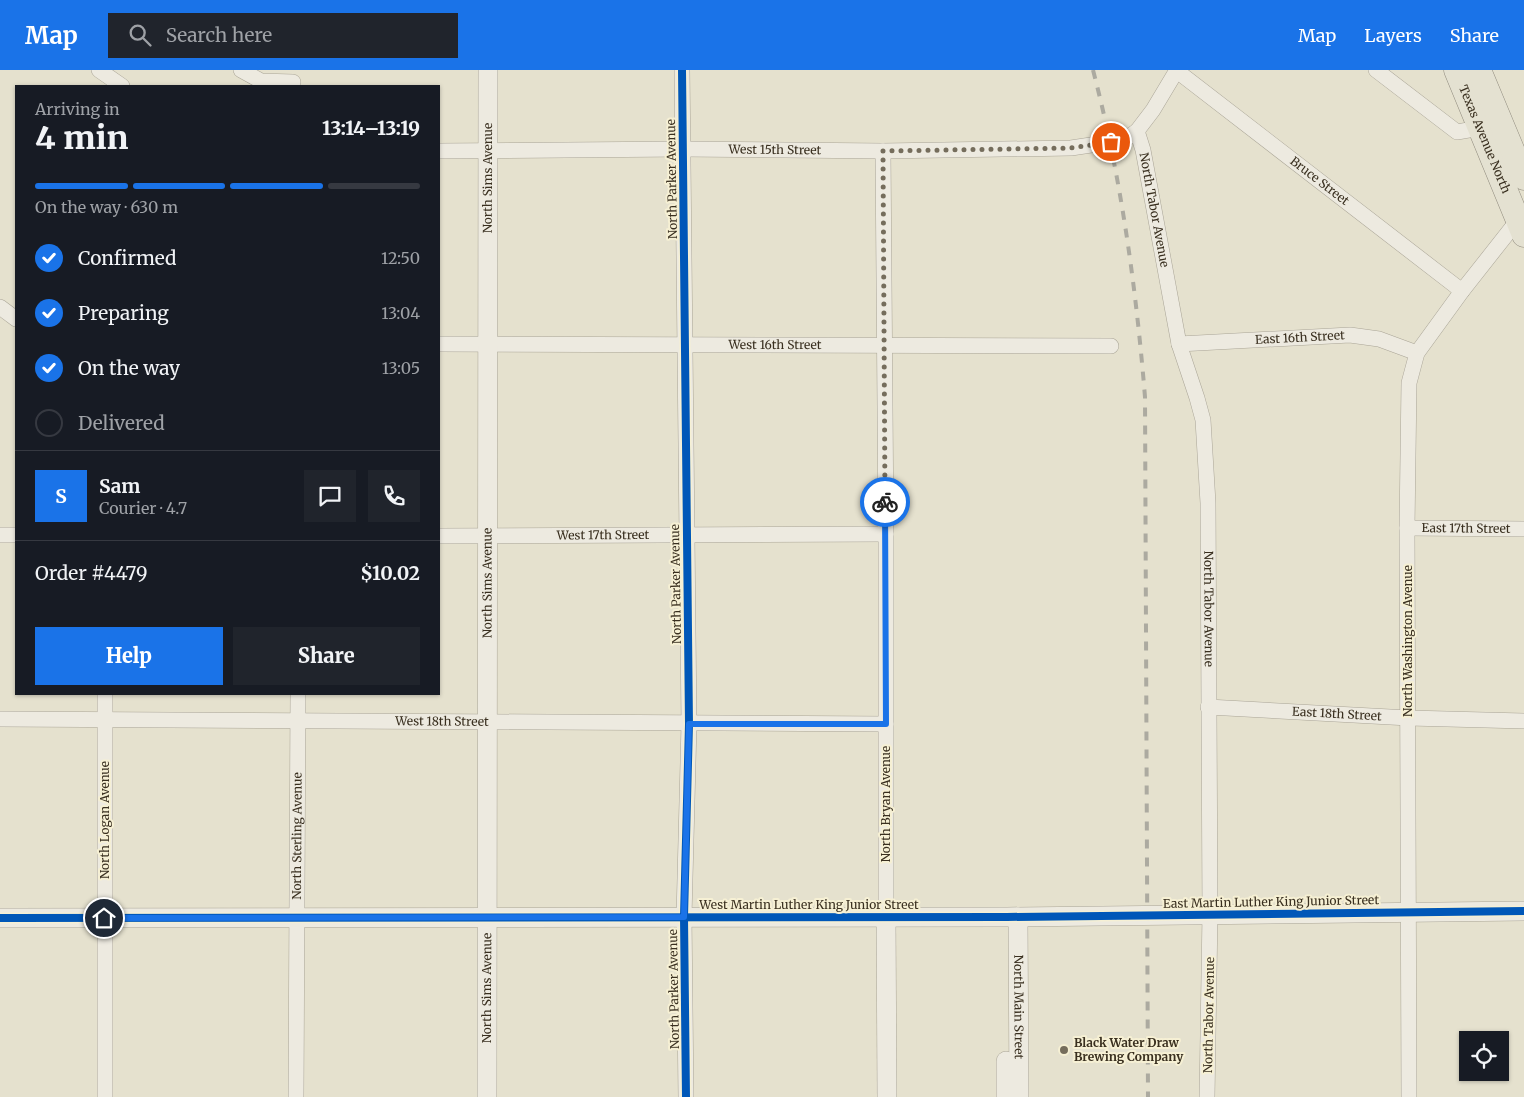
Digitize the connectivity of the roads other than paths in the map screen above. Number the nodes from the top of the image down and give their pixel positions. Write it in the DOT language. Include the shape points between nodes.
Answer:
graph roads {
  1 [pos="99,70"];
  2 [pos="241,70"];
  3 [pos="488,70"];
  4 [pos="682,70"];
  5 [pos="1376,70"];
  6 [pos="1457,70"];
  7 [pos="1479,70"];
  8 [pos="1177,71"];
  9 [pos="293,79"];
  10 [pos="121,85"];
  11 [pos="1480,128"];
  12 [pos="1137,131"];
  13 [pos="683,149"];
  14 [pos="440,151"];
  15 [pos="883,151"];
  16 [pos="489,152"];
  17 [pos="1524,178"];
  18 [pos="1524,196"];
  19 [pos="1522,227"];
  20 [pos="1462,291"];
  21 [pos="0,307"];
  22 [pos="15,319"];
  23 [pos="440,344"];
  24 [pos="1179,344"];
  25 [pos="488,345"];
  26 [pos="686,346"];
  27 [pos="884,346"];
  28 [pos="1111,346"];
  29 [pos="1417,354"];
  30 [pos="1407,528"];
  31 [pos="1524,529"];
  32 [pos="0,534"];
  33 [pos="886,534"];
  34 [pos="15,535"];
  35 [pos="687,535"];
  36 [pos="440,536"];
  37 [pos="488,536"];
  38 [pos="105,695"];
  39 [pos="298,695"];
  40 [pos="1208,707"];
  41 [pos="105,718"];
  42 [pos="1408,718"];
  43 [pos="0,719"];
  44 [pos="298,721"];
  45 [pos="1524,721"];
  46 [pos="487,723"];
  47 [pos="689,724"];
  48 [pos="886,724"];
  49 [pos="1524,911"];
  50 [pos="1408,912"];
  51 [pos="1210,914"];
  52 [pos="886,916"];
  53 [pos="296,917"];
  54 [pos="684,917"];
  55 [pos="1012,917"];
  56 [pos="0,918"];
  57 [pos="104,918"];
  58 [pos="487,918"];
  59 [pos="105,1097"];
  60 [pos="296,1097"];
  61 [pos="487,1097"];
  62 [pos="686,1097"];
  63 [pos="888,1097"];
  64 [pos="1006,1097"];
  65 [pos="1019,1097"];
  66 [pos="1208,1097"];
  67 [pos="1408,1097"];
  1 -- 10 [label="street"];
  2 -- 9 [label="street" via="261,81"];
  3 -- 16 [label="street, North Sims Avenue"];
  4 -- 13 [label="street, North Parker Avenue"];
  5 -- 11 [label="street" via="1457,132"];
  6 -- 11 [label="main road, Texas Avenue North"];
  6 -- 18 [label="main road" via="1471,79 1515,188"];
  7 -- 17 [label="main road, Texas Avenue North"];
  8 -- 12 [label="street"];
  8 -- 20 [label="street, Bruce Street"];
  11 -- 19 [label="main road, Texas Avenue North"];
  12 -- 15 [label="street, West 15th Street" via="1127,138 1071,148"];
  12 -- 24 [label="street, North Tabor Avenue"];
  13 -- 15 [label="street, West 15th Street"];
  13 -- 16 [label="street, West 15th Street"];
  13 -- 26 [label="street, North Parker Avenue"];
  14 -- 16 [label="street, West 15th Street"];
  15 -- 27 [label="street, North Bryan Avenue"];
  16 -- 25 [label="street, North Sims Avenue"];
  19 -- 20 [label="street, North Washington Avenue"];
  20 -- 29 [label="street, North Washington Avenue"];
  21 -- 22 [label="street"];
  23 -- 25 [label="street, West 16th Street"];
  24 -- 29 [label="street, East 16th Street" via="1350,335 1379,339"];
  24 -- 40 [label="street, North Tabor Avenue" via="1197,398 1206,449"];
  25 -- 26 [label="street, West 16th Street"];
  25 -- 37 [label="street, North Sims Avenue"];
  26 -- 27 [label="street, West 16th Street"];
  26 -- 35 [label="street, North Parker Avenue"];
  27 -- 28 [label="street, West 16th Street"];
  27 -- 33 [label="street, North Bryan Avenue"];
  29 -- 30 [label="street, North Washington Avenue" via="1409,383"];
  30 -- 31 [label="street, East 17th Street"];
  30 -- 42 [label="street, North Washington Avenue"];
  32 -- 34 [label="street"];
  33 -- 35 [label="street, West 17th Street"];
  33 -- 48 [label="street, North Bryan Avenue"];
  35 -- 37 [label="street, West 17th Street"];
  35 -- 47 [label="street, North Parker Avenue"];
  36 -- 37 [label="street, West 17th Street"];
  37 -- 46 [label="street, North Sims Avenue"];
  38 -- 41 [label="street, North Logan Avenue"];
  39 -- 44 [label="street, North Sterling Avenue"];
  40 -- 42 [label="street, East 18th Street"];
  40 -- 51 [label="street, North Tabor Avenue"];
  41 -- 43 [label="street, West 18th Street"];
  41 -- 44 [label="street, West 18th Street"];
  41 -- 57 [label="street, North Logan Avenue"];
  42 -- 45 [label="street, East 18th Street"];
  42 -- 50 [label="street, North Washington Avenue"];
  44 -- 46 [label="street, West 18th Street"];
  44 -- 53 [label="street, North Sterling Avenue"];
  46 -- 47 [label="street, West 18th Street"];
  46 -- 58 [label="street, North Sims Avenue"];
  47 -- 48 [label="street, West 18th Street"];
  47 -- 54 [label="street, North Parker Avenue"];
  48 -- 52 [label="street, North Bryan Avenue"];
  49 -- 50 [label="street, East Martin Luther King Junior Street"];
  50 -- 51 [label="street, East Martin Luther King Junior Street"];
  50 -- 67 [label="street, North Washington Avenue"];
  51 -- 55 [label="street, East Martin Luther King Junior Street"];
  51 -- 66 [label="street, North Tabor Avenue"];
  52 -- 54 [label="street, West Martin Luther King Junior Street"];
  52 -- 55 [label="street, West Martin Luther King Junior Street"];
  52 -- 63 [label="street, North Bryan Avenue"];
  53 -- 57 [label="street, West Martin Luther King Junior Street"];
  53 -- 58 [label="street, West Martin Luther King Junior Street"];
  53 -- 60 [label="street, North Sterling Avenue"];
  54 -- 58 [label="street, West Martin Luther King Junior Street"];
  54 -- 62 [label="street, North Parker Avenue"];
  55 -- 64 [label="street, North Main Street"];
  55 -- 65 [label="street, North Main Street"];
  56 -- 57 [label="street, West Martin Luther King Junior Street"];
  57 -- 59 [label="street, North Logan Avenue"];
  58 -- 61 [label="street, North Sims Avenue"];
}
